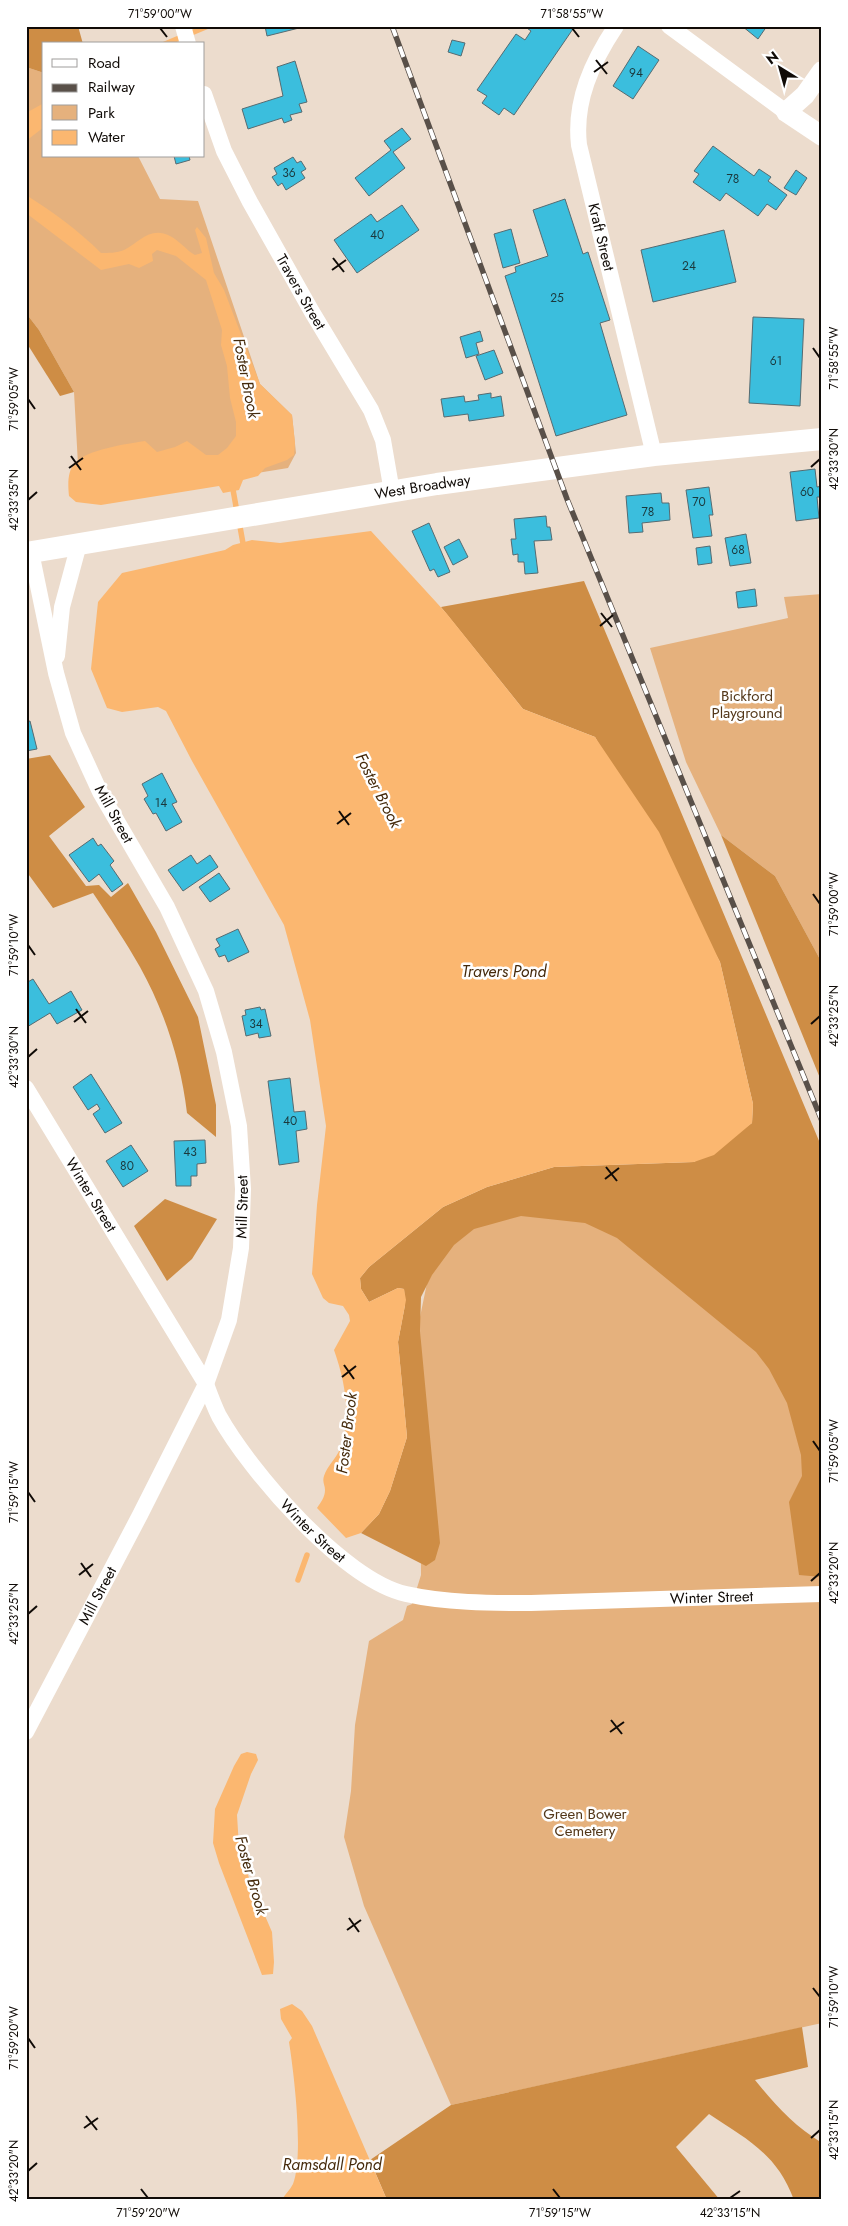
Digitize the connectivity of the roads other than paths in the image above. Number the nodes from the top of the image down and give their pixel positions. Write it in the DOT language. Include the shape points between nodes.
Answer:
graph roads {
  1 [pos="183,26"];
  2 [pos="616,26"];
  3 [pos="669,26"];
  4 [pos="187,42"];
  5 [pos="822,71"];
  6 [pos="205,97"];
  7 [pos="786,112"];
  8 [pos="822,136"];
  9 [pos="822,439"];
  10 [pos="654,455"];
  11 [pos="392,492"];
  12 [pos="79,544"];
  13 [pos="29,552"];
  14 [pos="56,673"];
  15 [pos="26,1088"];
  16 [pos="206,1384"];
  17 [pos="822,1594"];
  18 [pos="26,1732"];
  1 -- 4 [label="street"];
  2 -- 10 [label="street, Kraft Street" via="589,74 580,105 579,145"];
  3 -- 7 [label="street"];
  5 -- 7 [label="street"];
  6 -- 11 [label="street, Travers Street" via="224,151 250,202 371,410 383,440"];
  7 -- 8 [label="street"];
  9 -- 10 [label="main road, West Broadway"];
  10 -- 11 [label="main road, West Broadway"];
  11 -- 12 [label="main road, West Broadway"];
  12 -- 13 [label="main road, West Broadway"];
  12 -- 14 [label="street, Mill Street" via="62,606"];
  13 -- 14 [label="street, Mill Street"];
  14 -- 16 [label="street, Mill Street" via="81,753 167,907 206,991 224,1052 239,1126 241,1248 229,1320"];
  15 -- 16 [label="street, Winter Street"];
  16 -- 17 [label="street, Winter Street" via="231,1435 269,1486 331,1550 352,1567 404,1594 456,1601 531,1603"];
  16 -- 18 [label="street, Mill Street"];
}
